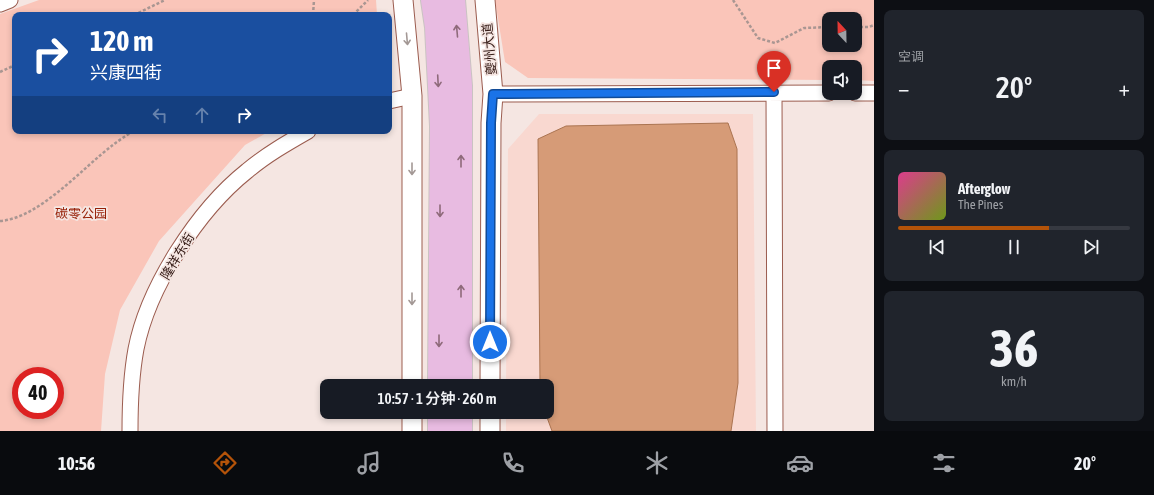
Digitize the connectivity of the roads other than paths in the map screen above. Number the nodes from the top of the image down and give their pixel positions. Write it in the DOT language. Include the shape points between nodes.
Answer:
graph roads {
  1 [pos="10,0"];
  2 [pos="403,0"];
  3 [pos="432,0"];
  4 [pos="454,0"];
  5 [pos="485,0"];
  6 [pos="0,4"];
  7 [pos="774,92"];
  8 [pos="822,93"];
  9 [pos="862,93"];
  10 [pos="874,93"];
  11 [pos="493,94"];
  12 [pos="412,96"];
  13 [pos="392,101"];
  14 [pos="303,134"];
  15 [pos="412,379"];
  16 [pos="439,379"];
  17 [pos="461,379"];
  18 [pos="490,379"];
  19 [pos="412,419"];
  20 [pos="439,419"];
  21 [pos="461,419"];
  22 [pos="490,419"];
  23 [pos="130,431"];
  24 [pos="412,431"];
  25 [pos="439,431"];
  26 [pos="461,431"];
  27 [pos="490,431"];
  28 [pos="775,431"];
  1 -- 6 [label="street"];
  2 -- 12 [label="street, one-way"];
  3 -- 16 [label="main road, one-way" via="436,26 441,126"];
  17 -- 4 [label="main road, one-way" via="461,86"];
  5 -- 11 [label="street, 夔州大道"];
  7 -- 8 [label="street"];
  7 -- 11 [label="street"];
  7 -- 28 [label="street"];
  9 -- 10 [label="street"];
  11 -- 18 [label="street, 夔州大道"];
  12 -- 13 [label="street"];
  12 -- 15 [label="street, one-way"];
  14 -- 23 [label="street, 隆祥东街" via="277,148 223,194 196,225 175,256 147,314 136,348 130,402"];
  19 -- 24 [label="street"];
  20 -- 25 [label="main road"];
  21 -- 26 [label="main road"];
  22 -- 27 [label="street"];
}
